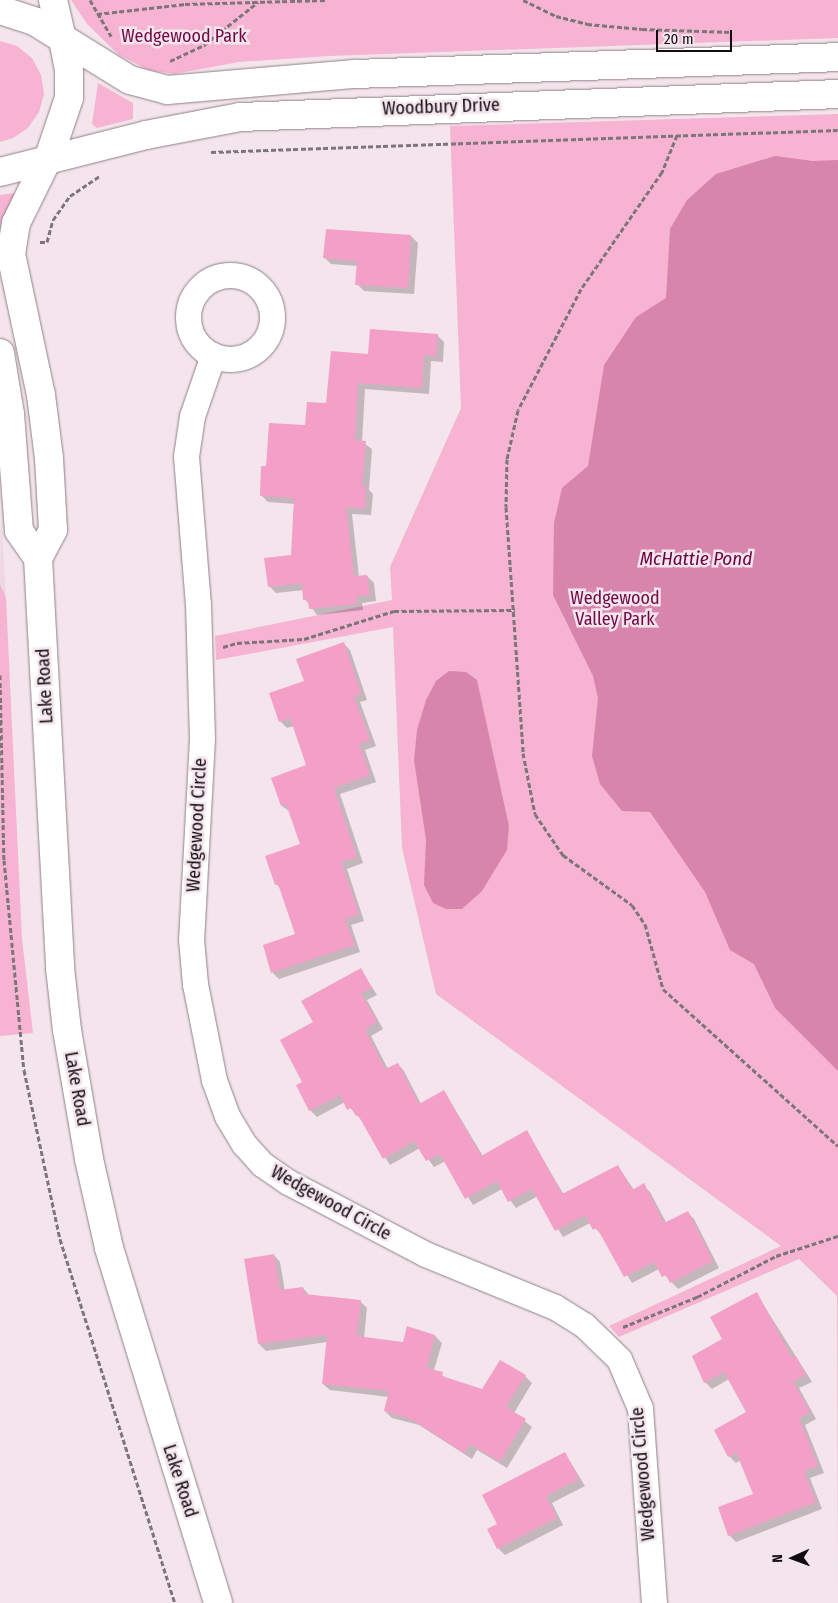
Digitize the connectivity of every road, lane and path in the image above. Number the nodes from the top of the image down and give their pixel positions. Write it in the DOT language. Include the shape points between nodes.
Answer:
graph roads {
  1 [pos="53,0"];
  2 [pos="90,0"];
  3 [pos="327,0"];
  4 [pos="524,0"];
  5 [pos="258,2"];
  6 [pos="0,10"];
  7 [pos="97,14"];
  8 [pos="737,32"];
  9 [pos="62,39"];
  10 [pos="115,39"];
  11 [pos="838,57"];
  12 [pos="164,62"];
  13 [pos="838,94"];
  14 [pos="838,130"];
  15 [pos="677,135"];
  16 [pos="206,152"];
  17 [pos="48,160"];
  18 [pos="0,172"];
  19 [pos="108,173"];
  20 [pos="47,242"];
  21 [pos="0,353"];
  22 [pos="213,355"];
  23 [pos="38,558"];
  24 [pos="514,610"];
  25 [pos="229,646"];
  26 [pos="838,1146"];
  27 [pos="838,1236"];
  28 [pos="602,1341"];
  29 [pos="218,1603"];
  30 [pos="654,1603"];
  1 -- 9 [label="main road"];
  2 -- 7 [label="path"];
  3 -- 5 [label="path"];
  4 -- 8 [label="path" via="556,16 587,24 650,30"];
  5 -- 7 [label="path" via="167,5"];
  5 -- 12 [label="path" via="204,45 180,58"];
  6 -- 9 [label="main road, Woodbury Drive" via="25,17"];
  7 -- 10 [label="path"];
  9 -- 11 [label="main road, Woodbury Drive" via="130,80 167,90 355,74"];
  9 -- 17 [label="main road" via="69,70 69,98"];
  13 -- 17 [label="main road, Woodbury Drive" via="261,115 190,125"];
  14 -- 15 [label="path"];
  15 -- 16 [label="path"];
  15 -- 24 [label="path" via="662,172 581,289 518,410 507,459"];
  17 -- 18 [label="main road, Woodbury Drive"];
  17 -- 23 [label="main road" via="16,223 11,254 36,365 49,458 53,530"];
  19 -- 20 [label="path" via="70,196 53,220"];
  21 -- 23 [label="main road" via="10,414 19,531"];
  22 -- 28 [label="street, Wedgewood Circle" via="192,416 186,456 198,604 202,738 191,938 203,1034 227,1116 244,1144 262,1164 288,1182 425,1254 555,1307"];
  23 -- 29 [label="main road, Lake Road" via="60,968 76,1082 109,1248"];
  24 -- 25 [label="path" via="394,611 304,639"];
  24 -- 26 [label="path" via="523,753 535,814 563,855 632,905 645,924 663,989"];
  27 -- 28 [label="path" via="776,1256 697,1297 617,1329"];
  28 -- 30 [label="street, Wedgewood Circle" via="619,1359 640,1408"];
}
